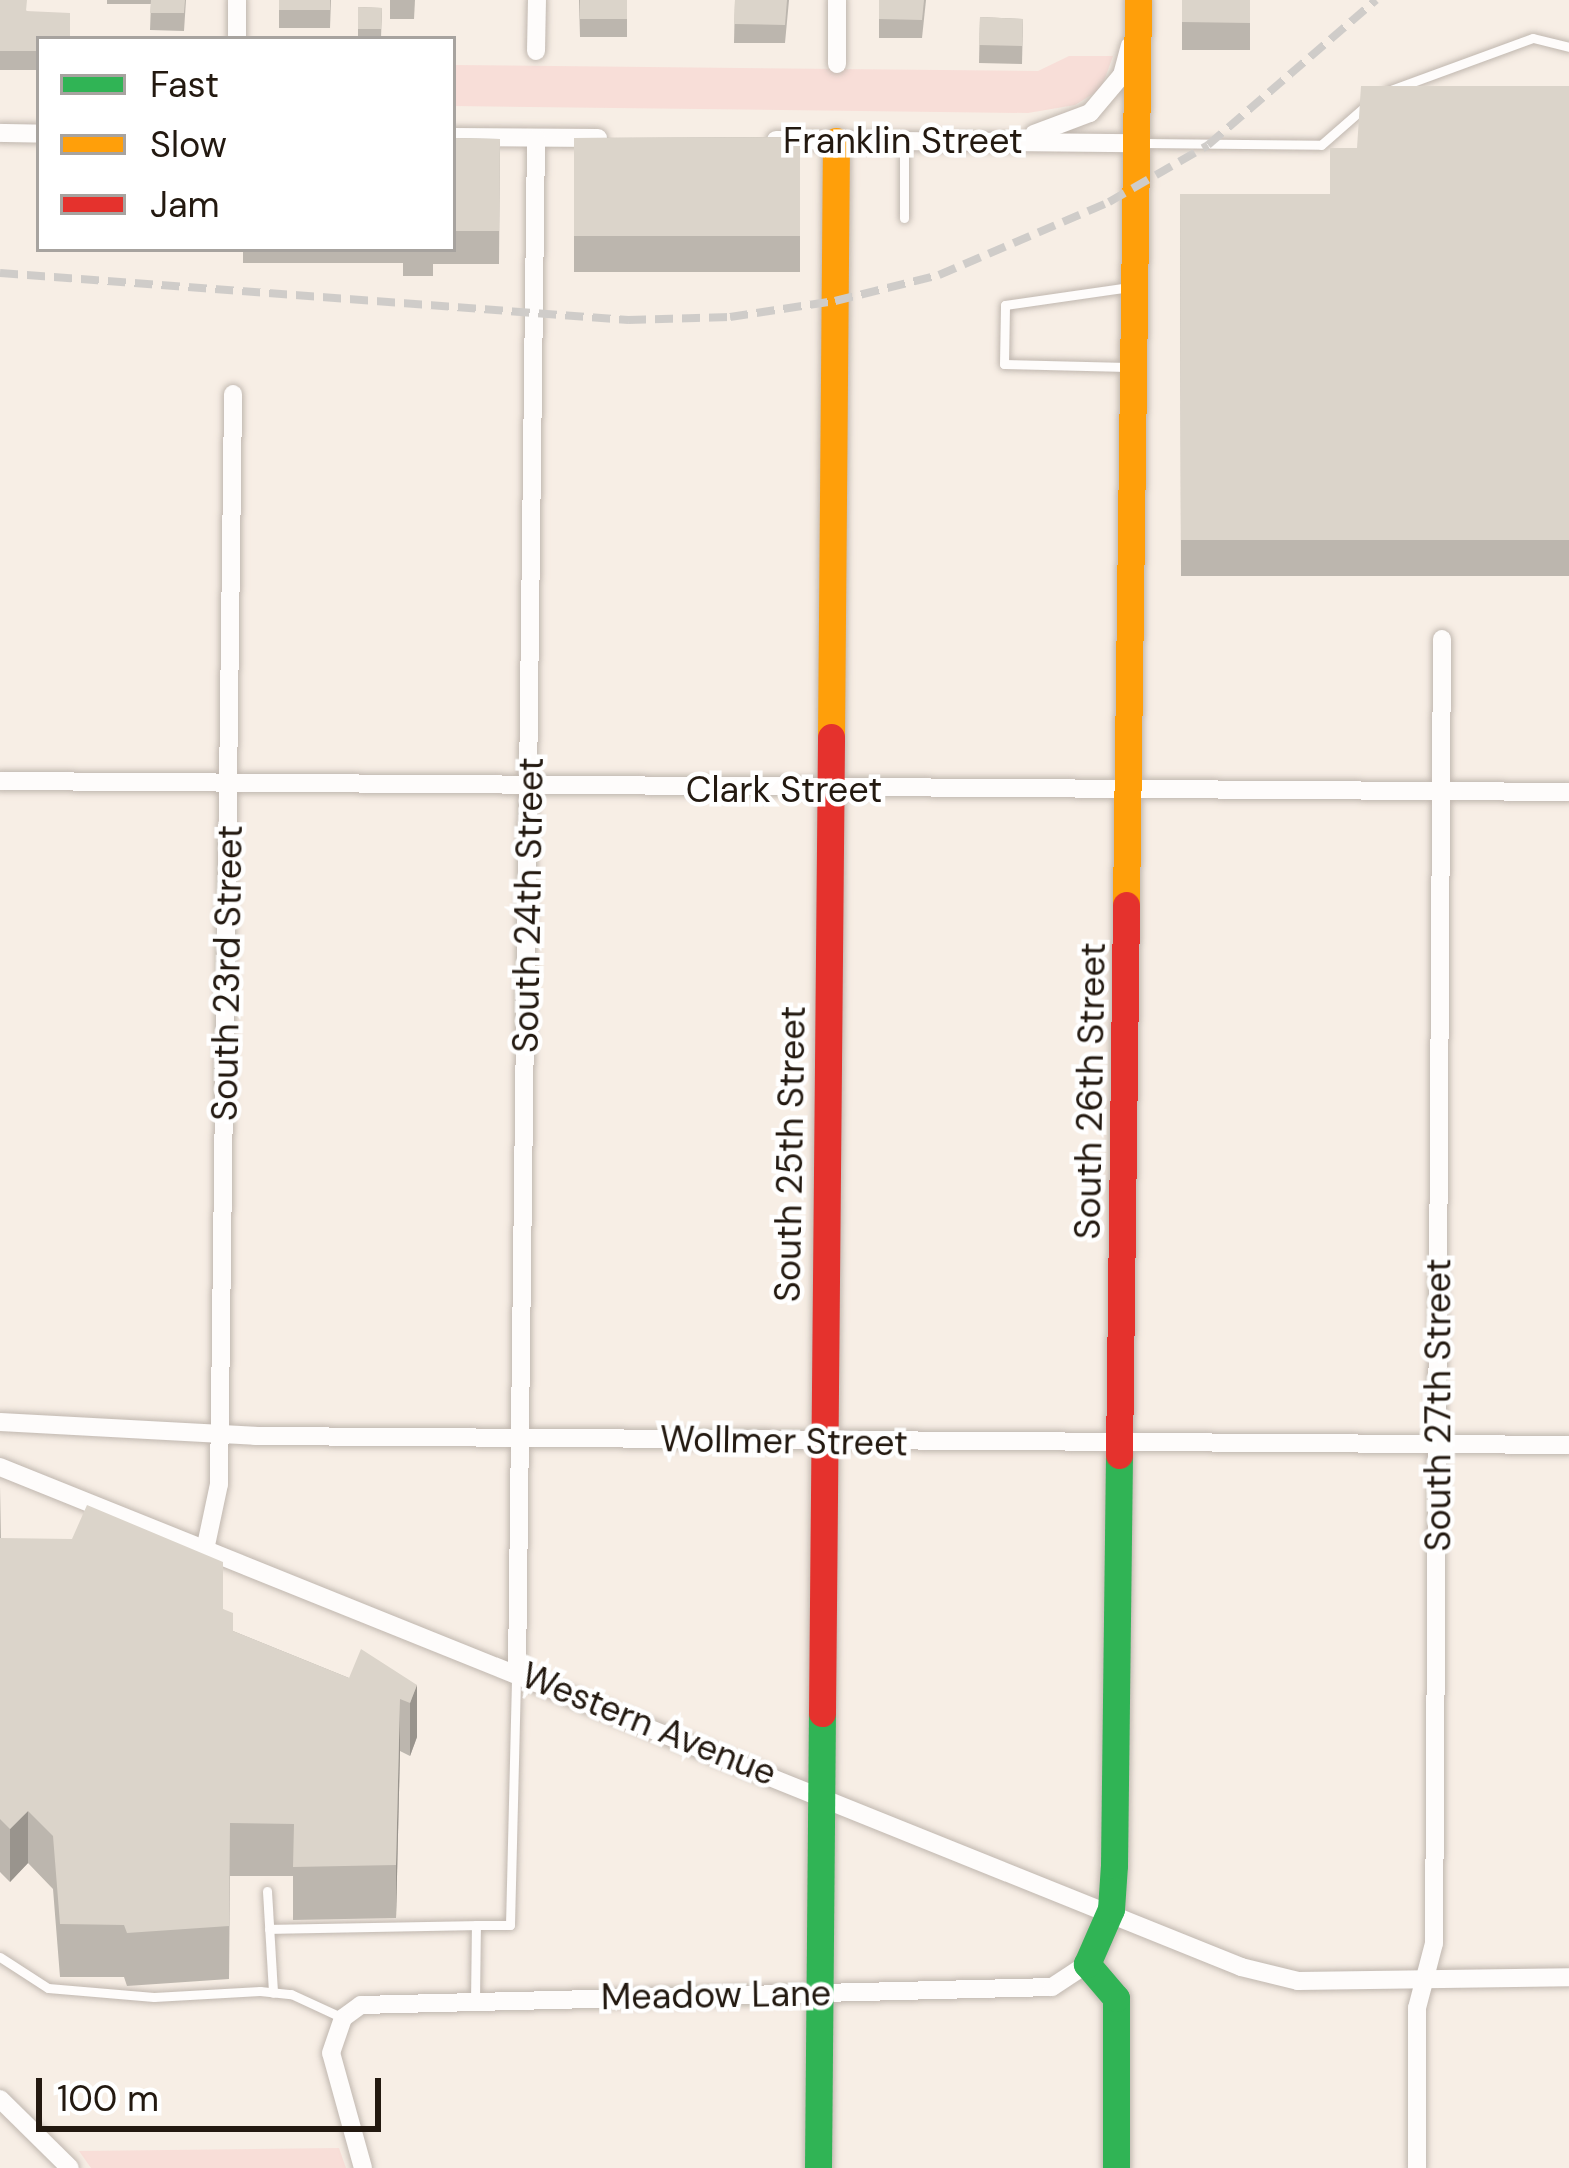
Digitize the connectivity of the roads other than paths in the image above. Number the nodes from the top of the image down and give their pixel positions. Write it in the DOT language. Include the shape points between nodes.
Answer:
graph roads {
  1 [pos="237,0"];
  2 [pos="537,0"];
  3 [pos="837,0"];
  4 [pos="1138,0"];
  5 [pos="237,36"];
  6 [pos="1569,47"];
  7 [pos="536,51"];
  8 [pos="837,64"];
  9 [pos="0,134"];
  10 [pos="36,134"];
  11 [pos="456,137"];
  12 [pos="536,138"];
  13 [pos="632,139"];
  14 [pos="746,140"];
  15 [pos="836,141"];
  16 [pos="904,141"];
  17 [pos="989,142"];
  18 [pos="1138,143"];
  19 [pos="904,218"];
  20 [pos="1135,287"];
  21 [pos="1135,367"];
  22 [pos="233,394"];
  23 [pos="1442,639"];
  24 [pos="0,781"];
  25 [pos="231,783"];
  26 [pos="529,788"];
  27 [pos="831,791"];
  28 [pos="1132,791"];
  29 [pos="1442,792"];
  30 [pos="1569,792"];
  31 [pos="0,1423"];
  32 [pos="219,1433"];
  33 [pos="523,1438"];
  34 [pos="823,1441"];
  35 [pos="1119,1445"];
  36 [pos="1569,1445"];
  37 [pos="1438,1446"];
  38 [pos="0,1467"];
  39 [pos="206,1550"];
  40 [pos="517,1671"];
  41 [pos="817,1790"];
  42 [pos="267,1891"];
  43 [pos="1111,1910"];
  44 [pos="476,1925"];
  45 [pos="269,1929"];
  46 [pos="0,1957"];
  47 [pos="1087,1964"];
  48 [pos="1569,1977"];
  49 [pos="1422,1978"];
  50 [pos="273,1993"];
  51 [pos="817,1993"];
  52 [pos="475,2002"];
  53 [pos="343,2018"];
  54 [pos="0,2098"];
  55 [pos="70,2168"];
  56 [pos="363,2168"];
  57 [pos="818,2168"];
  58 [pos="1116,2168"];
  59 [pos="1417,2168"];
  1 -- 5 [label="street"];
  2 -- 7 [label="street"];
  3 -- 8 [label="street"];
  4 -- 17 [label="street" via="1122,75 1090,113 1052,131"];
  4 -- 18 [label="street, South 26th Street"];
  6 -- 18 [label="lane" via="1533,38 1454,61 1378,95 1321,145"];
  9 -- 10 [label="street"];
  11 -- 12 [label="street"];
  12 -- 13 [label="street"];
  12 -- 26 [label="street, South 24th Street"];
  14 -- 15 [label="street, Franklin Street"];
  15 -- 16 [label="street, Franklin Street"];
  15 -- 27 [label="street, South 25th Street"];
  16 -- 17 [label="street, Franklin Street"];
  16 -- 19 [label="lane"];
  17 -- 18 [label="street, Franklin Street"];
  18 -- 20 [label="street, South 26th Street"];
  20 -- 21 [label="street, South 26th Street"];
  20 -- 21 [label="lane" via="1005,305 1004,364"];
  21 -- 28 [label="street, South 26th Street"];
  22 -- 25 [label="street, South 23rd Street"];
  23 -- 29 [label="street, South 27th Street"];
  24 -- 25 [label="street, Clark Street"];
  25 -- 26 [label="street, Clark Street"];
  25 -- 32 [label="street, South 23rd Street"];
  26 -- 27 [label="street, Clark Street"];
  26 -- 33 [label="street, South 24th Street"];
  27 -- 28 [label="street, Clark Street"];
  27 -- 34 [label="street, South 25th Street"];
  28 -- 29 [label="street, Clark Street"];
  28 -- 35 [label="street, South 26th Street"];
  29 -- 30 [label="street, Clark Street"];
  29 -- 37 [label="street, South 27th Street"];
  31 -- 32 [label="street, Wollmer Street"];
  32 -- 33 [label="street, Wollmer Street"];
  32 -- 39 [label="street, South 23rd Street" via="218,1512"];
  33 -- 34 [label="street, Wollmer Street"];
  33 -- 40 [label="street, South 24th Street"];
  34 -- 35 [label="street, Wollmer Street"];
  34 -- 41 [label="street, South 25th Street"];
  35 -- 37 [label="street, Wollmer Street"];
  35 -- 43 [label="street, South 26th Street"];
  36 -- 37 [label="street, Wollmer Street"];
  37 -- 49 [label="street, South 27th Street" via="1434,1943"];
  38 -- 39 [label="street, Western Avenue"];
  39 -- 40 [label="street, Western Avenue"];
  40 -- 41 [label="street, Western Avenue"];
  40 -- 44 [label="lane" via="510,1925"];
  41 -- 43 [label="street, Western Avenue"];
  41 -- 51 [label="street, South 25th Street"];
  42 -- 45 [label="lane"];
  43 -- 47 [label="street, South 26th Street"];
  43 -- 49 [label="street, Western Avenue" via="1241,1967 1298,1981"];
  44 -- 45 [label="lane"];
  44 -- 52 [label="lane"];
  45 -- 50 [label="lane"];
  46 -- 50 [label="lane" via="64,1990"];
  47 -- 51 [label="street, Meadow Lane" via="1052,1987"];
  47 -- 58 [label="street" via="1116,1998"];
  48 -- 49 [label="street"];
  49 -- 59 [label="street, South 27th Street"];
  50 -- 53 [label="lane"];
  51 -- 52 [label="street, Meadow Lane"];
  51 -- 57 [label="street, South 25th Street"];
  52 -- 53 [label="street, Meadow Lane" via="361,2005"];
  53 -- 56 [label="street" via="332,2063"];
  54 -- 55 [label="street"];
}
